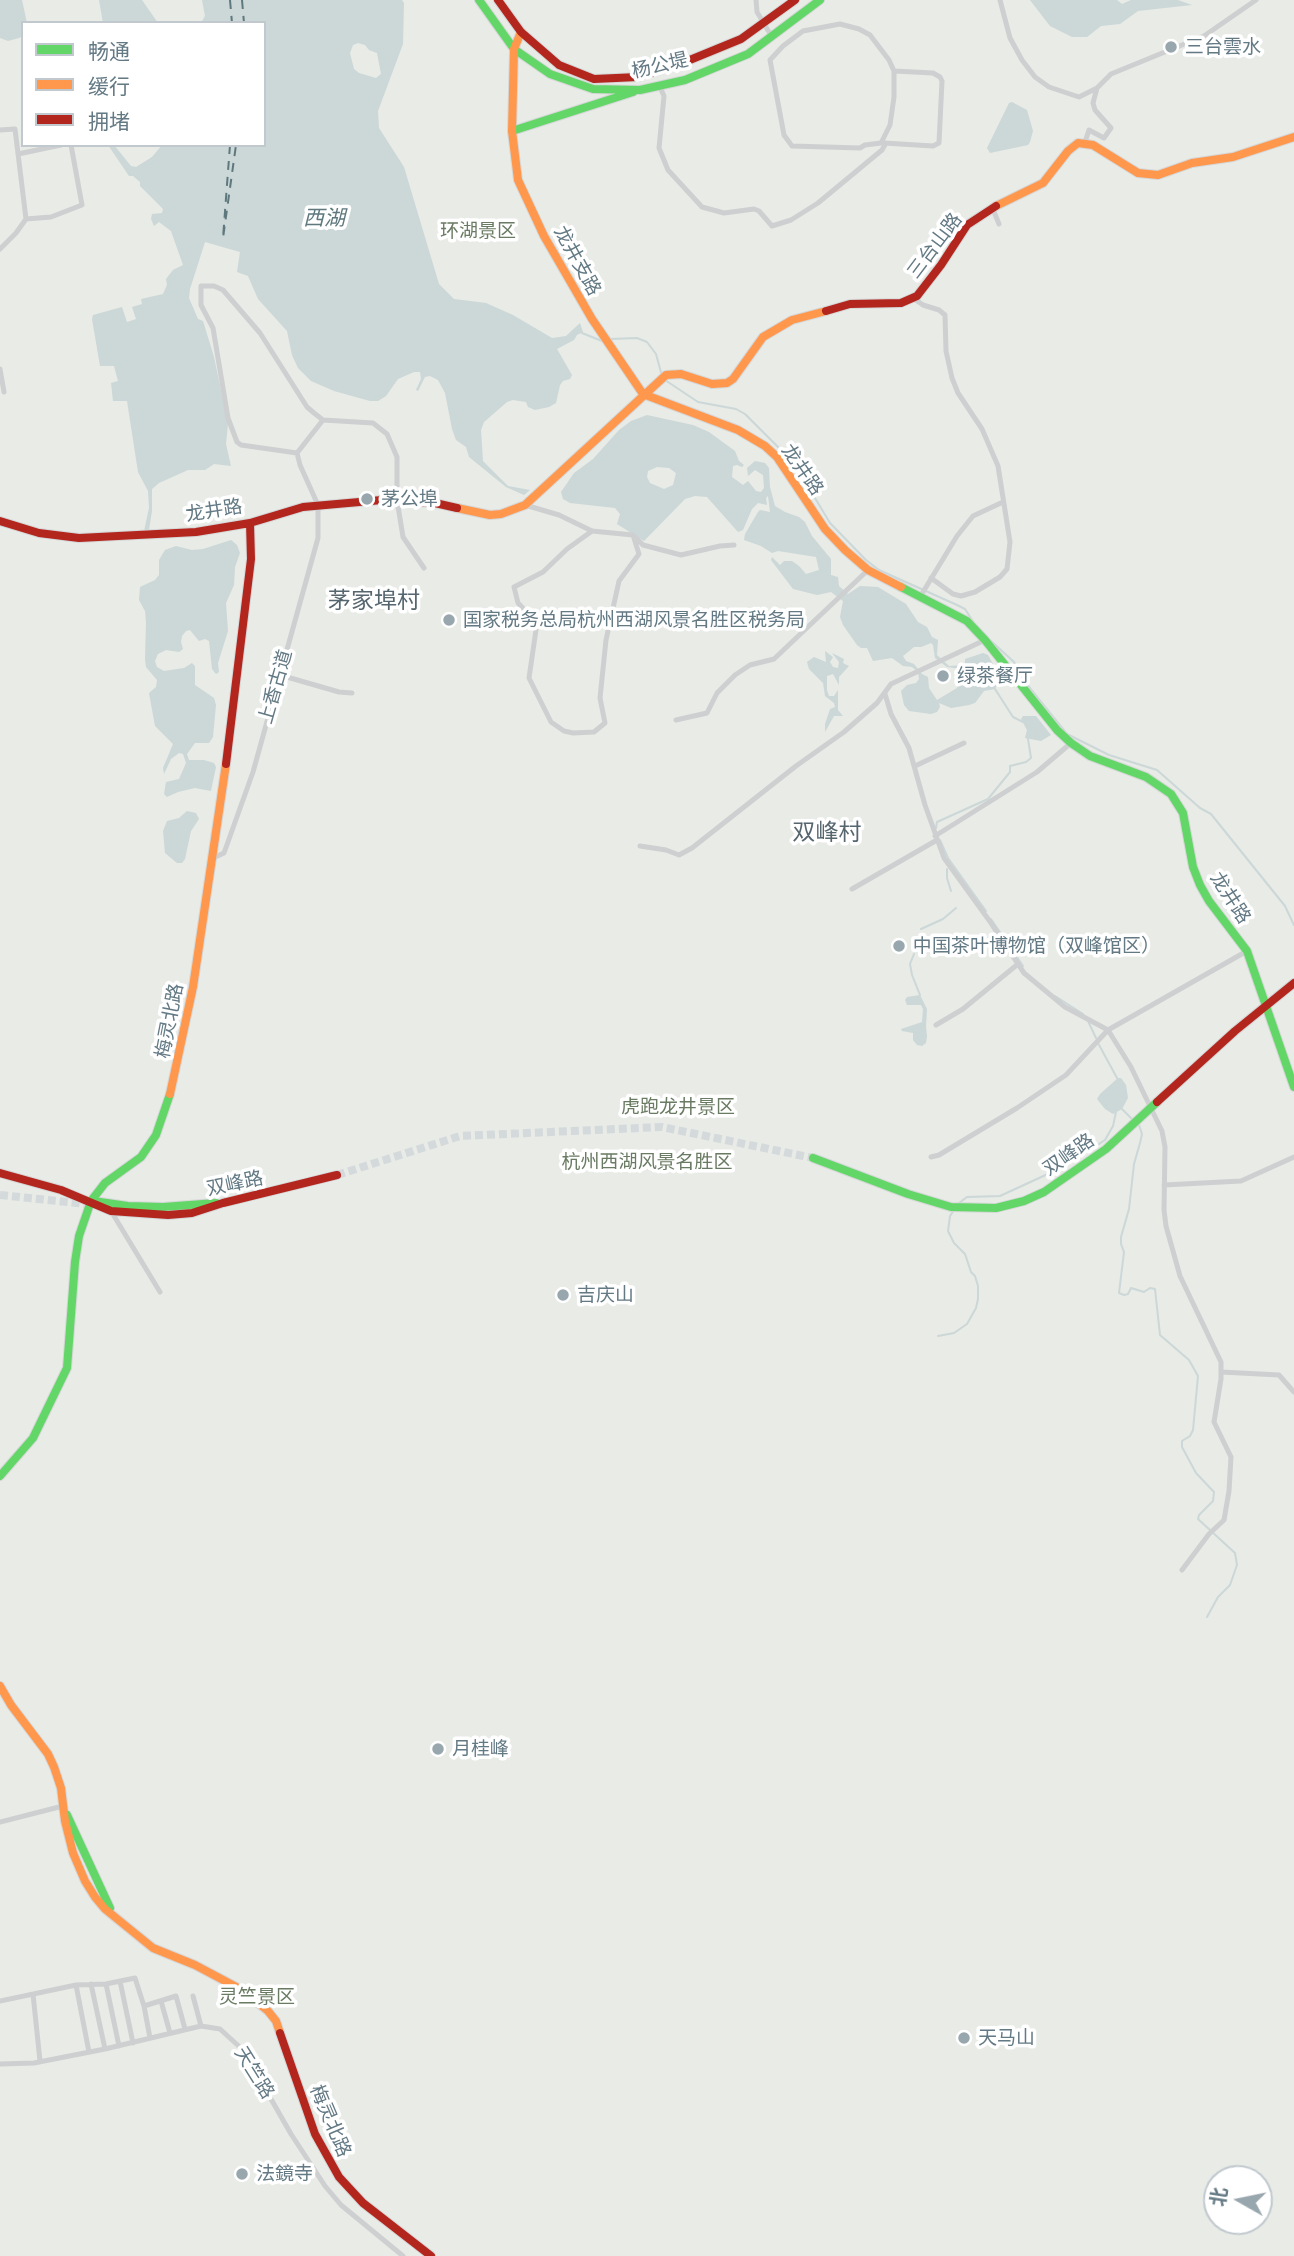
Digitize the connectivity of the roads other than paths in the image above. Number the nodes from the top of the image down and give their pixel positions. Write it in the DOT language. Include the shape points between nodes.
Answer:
graph roads {
  1 [pos="479,0"];
  2 [pos="498,0"];
  3 [pos="756,0"];
  4 [pos="795,0"];
  5 [pos="820,0"];
  6 [pos="999,0"];
  7 [pos="1256,0"];
  8 [pos="763,23"];
  9 [pos="520,32"];
  10 [pos="773,36"];
  11 [pos="783,46"];
  12 [pos="514,49"];
  13 [pos="894,71"];
  14 [pos="638,77"];
  15 [pos="659,85"];
  16 [pos="1097,88"];
  17 [pos="639,90"];
  18 [pos="0,130"];
  19 [pos="512,131"];
  20 [pos="1294,137"];
  21 [pos="1085,142"];
  22 [pos="884,143"];
  23 [pos="51,147"];
  24 [pos="71,147"];
  25 [pos="18,154"];
  26 [pos="992,207"];
  27 [pos="26,219"];
  28 [pos="999,224"];
  29 [pos="0,248"];
  30 [pos="913,298"];
  31 [pos="0,369"];
  32 [pos="5,392"];
  33 [pos="643,394"];
  34 [pos="323,420"];
  35 [pos="297,453"];
  36 [pos="397,500"];
  37 [pos="1003,502"];
  38 [pos="318,505"];
  39 [pos="526,505"];
  40 [pos="0,521"];
  41 [pos="250,523"];
  42 [pos="592,531"];
  43 [pos="633,535"];
  44 [pos="734,545"];
  45 [pos="424,568"];
  46 [pos="868,570"];
  47 [pos="932,578"];
  48 [pos="923,592"];
  49 [pos="985,640"];
  50 [pos="280,675"];
  51 [pos="352,693"];
  52 [pos="885,694"];
  53 [pos="676,720"];
  54 [pos="964,743"];
  55 [pos="1071,743"];
  56 [pos="915,766"];
  57 [pos="937,835"];
  58 [pos="640,846"];
  59 [pos="211,859"];
  60 [pos="852,889"];
  61 [pos="1247,951"];
  62 [pos="1018,964"];
  63 [pos="1294,983"];
  64 [pos="1265,1005"];
  65 [pos="936,1025"];
  66 [pos="1108,1031"];
  67 [pos="1294,1087"];
  68 [pos="1151,1109"];
  69 [pos="931,1157"];
  70 [pos="1294,1157"];
  71 [pos="813,1158"];
  72 [pos="0,1172"];
  73 [pos="337,1175"];
  74 [pos="1164,1185"];
  75 [pos="92,1201"];
  76 [pos="226,1202"];
  77 [pos="137,1210"];
  78 [pos="111,1211"];
  79 [pos="160,1292"];
  80 [pos="1221,1372"];
  81 [pos="1294,1392"];
  82 [pos="0,1476"];
  83 [pos="1182,1570"];
  84 [pos="0,1686"];
  85 [pos="63,1806"];
  86 [pos="0,1822"];
  87 [pos="120,1981"];
  88 [pos="92,1984"];
  89 [pos="106,1984"];
  90 [pos="76,1985"];
  91 [pos="33,1994"];
  92 [pos="193,1996"];
  93 [pos="0,2001"];
  94 [pos="161,2001"];
  95 [pos="145,2006"];
  96 [pos="201,2026"];
  97 [pos="185,2029"];
  98 [pos="170,2033"];
  99 [pos="150,2038"];
  100 [pos="133,2043"];
  101 [pos="119,2046"];
  102 [pos="104,2049"];
  103 [pos="89,2052"];
  104 [pos="40,2062"];
  105 [pos="0,2064"];
  106 [pos="403,2256"];
  107 [pos="431,2256"];
  1 -- 12 [label="street, 杨公堤"];
  2 -- 9 [label="street, 杨公堤"];
  3 -- 8 [label="street"];
  4 -- 8 [label="street, 杨公堤"];
  5 -- 10 [label="street, 杨公堤"];
  6 -- 16 [label="street" via="1010,38 1035,77 1049,88 1079,96"];
  7 -- 16 [label="street" via="1204,36 1111,74"];
  8 -- 10 [label="street"];
  8 -- 14 [label="street, 杨公堤" via="741,39"];
  9 -- 12 [label="street, 龙井支路"];
  9 -- 14 [label="street, 杨公堤" via="559,65 594,79"];
  10 -- 11 [label="street"];
  10 -- 15 [label="street, 杨公堤" via="748,54 684,80"];
  11 -- 13 [label="street" via="809,29 851,26 874,39"];
  11 -- 22 [label="street" via="770,60 786,140 792,146 859,148"];
  12 -- 17 [label="street, 杨公堤" via="550,74 593,89"];
  12 -- 19 [label="street, 龙井支路"];
  13 -- 22 [label="street" via="892,119"];
  13 -- 22 [label="street" via="940,77 939,143"];
  14 -- 17 [label="street"];
  15 -- 17 [label="street, 杨公堤"];
  15 -- 22 [label="street" via="664,96 659,148 668,170 702,207 724,213 754,209 772,226 818,203 882,150"];
  16 -- 21 [label="street" via="1095,110 1111,128 1104,138 1089,130"];
  17 -- 19 [label="street"];
  18 -- 25 [label="street" via="15,129"];
  19 -- 33 [label="street, 龙井支路" via="518,180 544,236"];
  20 -- 21 [label="street" via="1158,175 1138,173"];
  21 -- 26 [label="street, 三台山路" via="1069,150 1043,183"];
  23 -- 25 [label="street"];
  24 -- 27 [label="street" via="82,205 51,217"];
  25 -- 27 [label="street"];
  26 -- 28 [label="street"];
  26 -- 30 [label="street, 三台山路" via="967,225 942,265"];
  27 -- 29 [label="street"];
  30 -- 33 [label="street, 三台山路" via="901,303 850,304 792,320 763,337 727,383 707,383 676,373 663,377"];
  30 -- 37 [label="street" via="945,315 946,351 953,378 998,467"];
  31 -- 32 [label="street"];
  33 -- 39 [label="street, 龙井路"];
  33 -- 46 [label="street, 龙井路" via="734,428 765,446 825,529"];
  34 -- 35 [label="street"];
  34 -- 35 [label="street" via="307,407 260,333 223,290 201,286 201,305 213,328 226,410 237,442"];
  34 -- 36 [label="street" via="380,426 397,457"];
  35 -- 38 [label="street"];
  36 -- 38 [label="street, 龙井路"];
  36 -- 39 [label="street, 龙井路" via="489,515"];
  36 -- 45 [label="street" via="405,543"];
  37 -- 47 [label="street" via="974,516"];
  37 -- 47 [label="street" via="1010,542 1007,569 1000,577 961,596"];
  38 -- 41 [label="street, 龙井路"];
  38 -- 50 [label="street, 上香古道" via="318,538"];
  39 -- 42 [label="street" via="559,514"];
  40 -- 41 [label="street, 龙井路" via="39,533 79,538 157,535"];
  41 -- 59 [label="street, 梅灵北路" via="251,559"];
  42 -- 43 [label="street"];
  42 -- 43 [label="street" via="543,572 514,587 518,603 537,623 528,678 546,716 573,733 594,732 604,723 600,698 606,640 619,581 639,554"];
  43 -- 44 [label="street" via="643,545 681,555"];
  46 -- 48 [label="street, 龙井路"];
  46 -- 53 [label="street" via="774,659 750,665 735,675 706,713"];
  47 -- 48 [label="street"];
  48 -- 49 [label="street, 龙井路" via="967,621"];
  49 -- 52 [label="street" via="891,684"];
  49 -- 55 [label="street, 龙井路"];
  50 -- 51 [label="street"];
  50 -- 59 [label="street, 上香古道" via="253,772 223,853"];
  52 -- 56 [label="street"];
  52 -- 58 [label="street" via="844,733 692,848 679,855"];
  54 -- 56 [label="street"];
  55 -- 57 [label="street" via="1037,772"];
  55 -- 61 [label="street, 龙井路" via="1090,756 1146,777 1177,801 1200,886"];
  56 -- 57 [label="street"];
  57 -- 60 [label="street"];
  57 -- 62 [label="street" via="949,865"];
  59 -- 75 [label="street, 梅灵北路" via="193,987 174,1081 156,1135 141,1157 105,1183"];
  61 -- 64 [label="street, 龙井路"];
  61 -- 66 [label="street"];
  62 -- 65 [label="street"];
  62 -- 66 [label="street" via="1040,988"];
  63 -- 64 [label="street, 双峰路"];
  64 -- 67 [label="street, 龙井路"];
  64 -- 68 [label="street, 双峰路"];
  66 -- 68 [label="street"];
  66 -- 69 [label="street" via="1066,1075"];
  68 -- 71 [label="street, 双峰路" via="1044,1192 1010,1206 956,1207"];
  68 -- 74 [label="street" via="1165,1147"];
  70 -- 74 [label="street" via="1241,1181"];
  72 -- 75 [label="street"];
  73 -- 76 [label="street, 双峰路"];
  74 -- 80 [label="street" via="1164,1210 1180,1276 1221,1362"];
  75 -- 76 [label="street" via="163,1207"];
  75 -- 78 [label="street"];
  75 -- 82 [label="street, 梅灵北路" via="77,1249 67,1368 33,1438"];
  76 -- 77 [label="street, 双峰路" via="172,1211"];
  76 -- 78 [label="street" via="168,1215"];
  78 -- 79 [label="street"];
  80 -- 81 [label="street" via="1274,1374"];
  80 -- 83 [label="street" via="1214,1422 1229,1450 1226,1517"];
  84 -- 85 [label="street, 梅灵北路" via="48,1754"];
  85 -- 86 [label="street"];
  85 -- 107 [label="street, 梅灵北路" via="78,1867 95,1897 153,1948 204,1970 253,2003 282,2042 316,2134 339,2177 363,2203"];
  87 -- 89 [label="street"];
  87 -- 95 [label="street" via="135,1978"];
  87 -- 100 [label="street"];
  88 -- 89 [label="street"];
  88 -- 90 [label="street"];
  88 -- 102 [label="street"];
  89 -- 101 [label="street"];
  90 -- 91 [label="street"];
  90 -- 103 [label="street"];
  91 -- 93 [label="street"];
  91 -- 104 [label="street"];
  92 -- 96 [label="street"];
  94 -- 95 [label="street"];
  94 -- 97 [label="street" via="176,1996"];
  94 -- 98 [label="street"];
  95 -- 99 [label="street"];
  96 -- 97 [label="street"];
  96 -- 106 [label="street, 天竺路" via="220,2029 243,2050 325,2186"];
  97 -- 98 [label="street"];
  98 -- 99 [label="street"];
  99 -- 100 [label="street"];
  100 -- 101 [label="street"];
  101 -- 102 [label="street"];
  102 -- 103 [label="street"];
  103 -- 104 [label="street"];
  104 -- 105 [label="street"];
}
